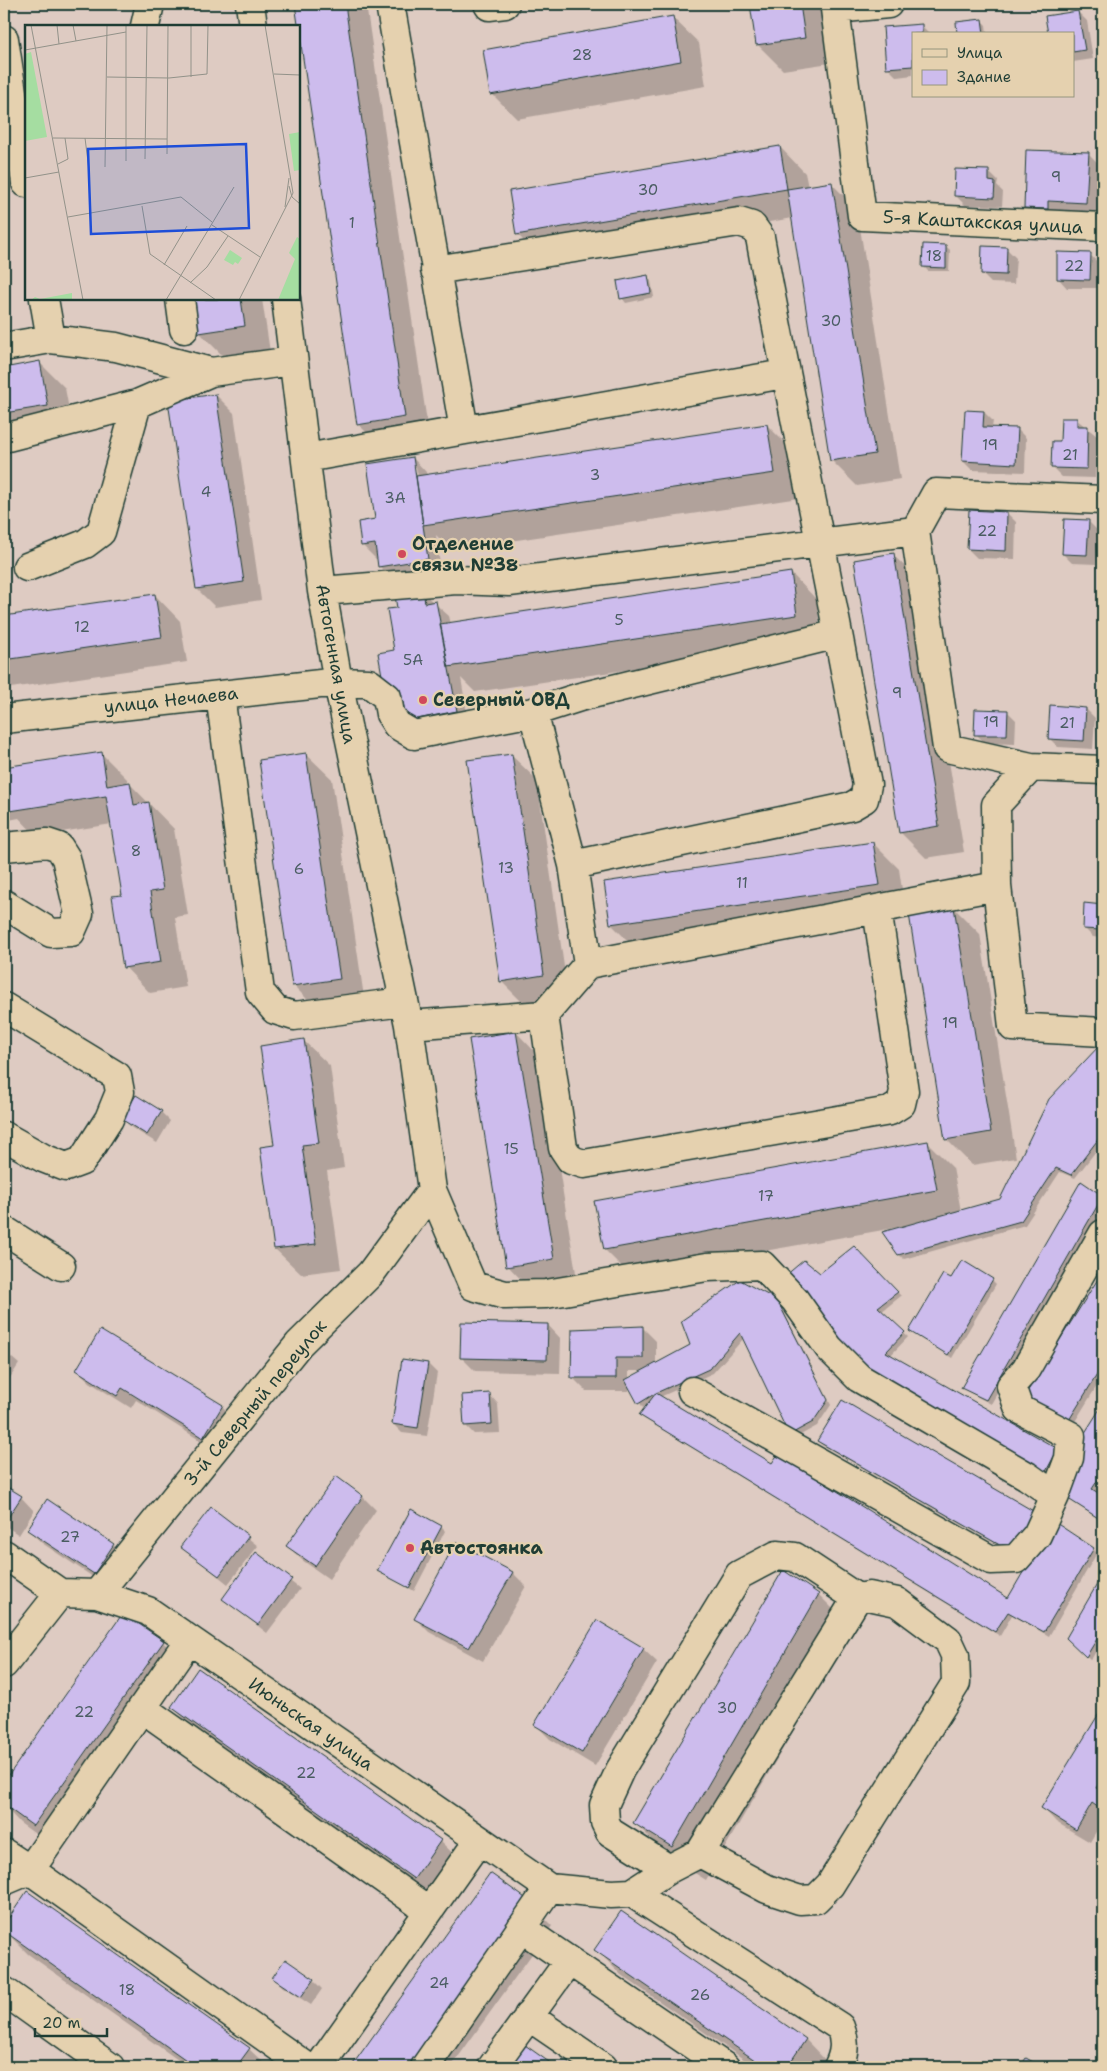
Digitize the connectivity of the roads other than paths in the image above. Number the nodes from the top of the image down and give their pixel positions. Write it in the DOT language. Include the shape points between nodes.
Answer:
graph roads {
  1 [pos="150,4"];
  2 [pos="250,4"];
  3 [pos="390,4"];
  4 [pos="488,4"];
  5 [pos="505,4"];
  6 [pos="888,4"];
  7 [pos="145,25"];
  8 [pos="253,25"];
  9 [pos="4,39"];
  10 [pos="25,177"];
  11 [pos="1103,227"];
  12 [pos="436,270"];
  13 [pos="44,300"];
  14 [pos="180,300"];
  15 [pos="286,300"];
  16 [pos="184,329"];
  17 [pos="50,339"];
  18 [pos="4,347"];
  19 [pos="293,361"];
  20 [pos="211,372"];
  21 [pos="784,374"];
  22 [pos="137,404"];
  23 [pos="464,430"];
  24 [pos="4,438"];
  25 [pos="306,458"];
  26 [pos="1103,500"];
  27 [pos="915,531"];
  28 [pos="820,543"];
  29 [pos="27,566"];
  30 [pos="322,591"];
  31 [pos="838,634"];
  32 [pos="338,682"];
  33 [pos="220,695"];
  34 [pos="533,712"];
  35 [pos="4,719"];
  36 [pos="1031,766"];
  37 [pos="1103,770"];
  38 [pos="4,847"];
  39 [pos="573,865"];
  40 [pos="997,886"];
  41 [pos="4,904"];
  42 [pos="878,909"];
  43 [pos="588,964"];
  44 [pos="4,1007"];
  45 [pos="406,1014"];
  46 [pos="544,1016"];
  47 [pos="1103,1032"];
  48 [pos="4,1136"];
  49 [pos="432,1190"];
  50 [pos="4,1230"];
  51 [pos="1103,1234"];
  52 [pos="61,1266"];
  53 [pos="692,1391"];
  54 [pos="1055,1496"];
  55 [pos="4,1554"];
  56 [pos="60,1593"];
  57 [pos="97,1594"];
  58 [pos="857,1598"];
  59 [pos="189,1640"];
  60 [pos="4,1664"];
  61 [pos="142,1708"];
  62 [pos="479,1840"];
  63 [pos="700,1852"];
  64 [pos="4,1853"];
  65 [pos="669,1869"];
  66 [pos="30,1870"];
  67 [pos="4,1881"];
  68 [pos="549,1888"];
  69 [pos="632,1893"];
  70 [pos="429,1911"];
  71 [pos="521,1928"];
  72 [pos="569,1960"];
  73 [pos="4,1991"];
  74 [pos="528,2016"];
  75 [pos="110,2067"];
  76 [pos="307,2067"];
  77 [pos="319,2067"];
  78 [pos="425,2067"];
  79 [pos="492,2067"];
  80 [pos="602,2067"];
  81 [pos="725,2067"];
  82 [pos="838,2067"];
  1 -- 7 [label="street"];
  2 -- 8 [label="street"];
  3 -- 12 [label="street"];
  4 -- 5 [label="street"];
  6 -- 11 [label="street, 5-я Каштакская улица" via="835,8 862,216"];
  9 -- 10 [label="street"];
  12 -- 21 [label="street" via="746,223 760,237"];
  12 -- 23 [label="street"];
  13 -- 17 [label="street"];
  14 -- 16 [label="street"];
  15 -- 19 [label="street, Автогенная улица"];
  17 -- 18 [label="street"];
  17 -- 20 [label="street" via="116,347"];
  19 -- 20 [label="street"];
  19 -- 25 [label="street, Автогенная улица"];
  20 -- 22 [label="street"];
  21 -- 23 [label="street"];
  21 -- 28 [label="street"];
  22 -- 24 [label="street"];
  22 -- 29 [label="street" via="101,532 85,544"];
  23 -- 25 [label="street"];
  25 -- 30 [label="street, Автогенная улица"];
  26 -- 27 [label="street" via="936,493"];
  27 -- 28 [label="street"];
  27 -- 36 [label="street" via="947,748"];
  28 -- 30 [label="street" via="509,582 456,580"];
  28 -- 31 [label="street"];
  30 -- 32 [label="street, Автогенная улица"];
  31 -- 34 [label="street, улица Нечаева" via="580,697"];
  31 -- 39 [label="street" via="866,786 864,799 852,806"];
  32 -- 33 [label="street, улица Нечаева"];
  32 -- 34 [label="street, улица Нечаева" via="369,683 386,697 397,725 414,735"];
  32 -- 45 [label="street, Автогенная улица"];
  33 -- 35 [label="street, улица Нечаева"];
  33 -- 45 [label="street" via="260,992 275,1010 294,1016"];
  34 -- 39 [label="street"];
  36 -- 37 [label="street"];
  36 -- 40 [label="street" via="996,805"];
  38 -- 41 [label="street" via="47,843 59,847 66,858 78,914 72,932 51,933"];
  39 -- 43 [label="street"];
  40 -- 42 [label="street"];
  40 -- 47 [label="street" via="1013,1027"];
  42 -- 43 [label="street"];
  42 -- 46 [label="street" via="904,1091 901,1104 890,1111 584,1164 571,1160 564,1148"];
  43 -- 46 [label="street"];
  44 -- 48 [label="street" via="117,1076 120,1092 109,1118 82,1161 66,1167"];
  45 -- 46 [label="street"];
  45 -- 49 [label="street, Автогенная улица"];
  49 -- 54 [label="street, Автогенная улица" via="472,1286 505,1295 546,1294 707,1267 762,1265 795,1300 829,1348 860,1378 1027,1476"];
  49 -- 57 [label="street, 3-й Северный переулок" via="371,1273 299,1344"];
  50 -- 52 [label="street"];
  51 -- 54 [label="street" via="1026,1369 1011,1386 1019,1409 1071,1436 1069,1458"];
  53 -- 54 [label="street" via="990,1560 1016,1559 1037,1535"];
  55 -- 56 [label="street"];
  56 -- 57 [label="street, Июньская улица"];
  56 -- 60 [label="street"];
  57 -- 59 [label="street, Июньская улица" via="148,1611"];
  58 -- 63 [label="street"];
  58 -- 63 [label="street" via="869,1596 896,1602 948,1640 955,1655 956,1683 830,1886 816,1899 800,1900 767,1889"];
  58 -- 65 [label="street" via="795,1557 777,1555 739,1575 620,1770 604,1805 605,1822 610,1832"];
  59 -- 61 [label="street"];
  59 -- 62 [label="street, Июньская улица"];
  61 -- 66 [label="street"];
  61 -- 70 [label="street"];
  62 -- 68 [label="street, Июньская улица"];
  62 -- 70 [label="street"];
  63 -- 65 [label="street"];
  64 -- 66 [label="street"];
  65 -- 69 [label="street"];
  66 -- 67 [label="street"];
  66 -- 76 [label="street"];
  68 -- 69 [label="street"];
  68 -- 71 [label="street"];
  69 -- 82 [label="street" via="840,2027 845,2040"];
  70 -- 77 [label="street"];
  71 -- 72 [label="street"];
  71 -- 78 [label="street"];
  72 -- 74 [label="street"];
  72 -- 81 [label="street"];
  73 -- 75 [label="street"];
  74 -- 79 [label="street"];
  74 -- 80 [label="street"];
}
